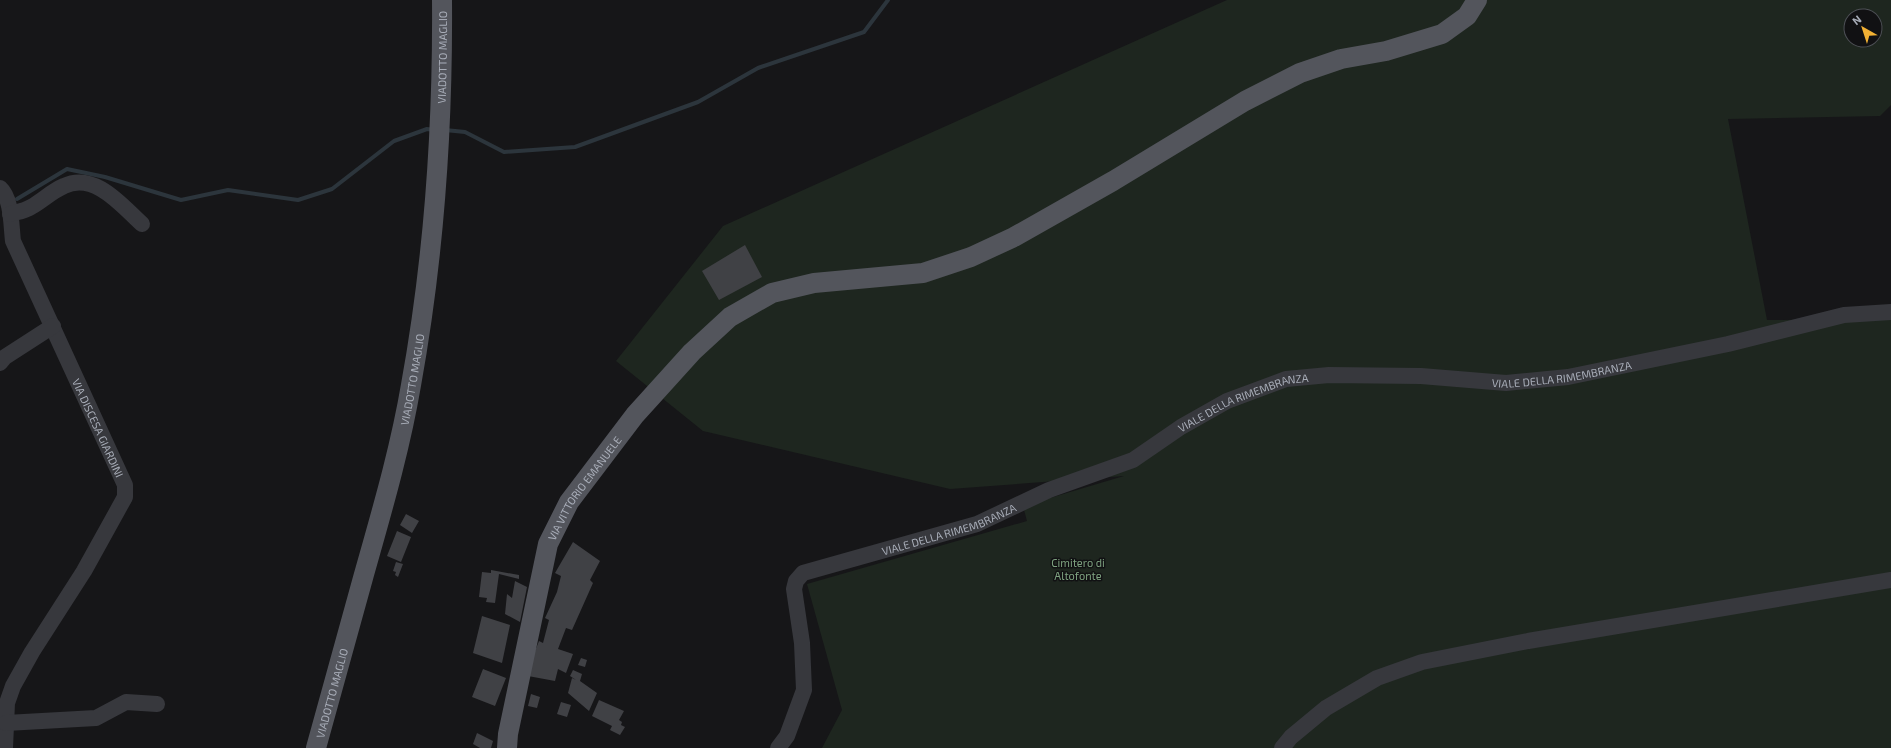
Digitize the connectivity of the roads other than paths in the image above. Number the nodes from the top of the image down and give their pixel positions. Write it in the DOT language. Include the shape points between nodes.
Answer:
graph roads {
  1 [pos="442,0"];
  2 [pos="1477,0"];
  3 [pos="0,188"];
  4 [pos="10,214"];
  5 [pos="142,224"];
  6 [pos="1891,312"];
  7 [pos="53,326"];
  8 [pos="0,363"];
  9 [pos="1891,580"];
  10 [pos="157,704"];
  11 [pos="6,723"];
  12 [pos="5,748"];
  13 [pos="316,748"];
  14 [pos="507,748"];
  15 [pos="778,748"];
  16 [pos="1282,748"];
  1 -- 13 [label="main road, VIADOTTO MAGLIO" via="438,154 427,280 411,386 387,492"];
  2 -- 14 [label="main road, VIA VITTORIO EMANUELE" via="1467,16 1442,34 1386,51 1341,59 1293,76 1245,101 1074,204 971,257 923,273 814,283 772,293 730,317 692,352 635,415 569,502 548,544"];
  3 -- 4 [label="street, VIA DISCESA GIARDINI" via="5,192"];
  4 -- 5 [label="street" via="29,208 65,185 78,183 93,185 106,192"];
  4 -- 7 [label="street, VIA DISCESA GIARDINI" via="13,241"];
  6 -- 15 [label="street, VIALE DELLA RIMEMBRANZA" via="1844,315 1728,344 1568,377 1506,383 1421,376 1328,375 1286,379 1227,400 1181,427 1134,460 1049,490 977,524 803,573 796,581 794,589 802,643 804,690 787,736"];
  7 -- 8 [label="street" via="5,357"];
  7 -- 11 [label="street, VIA DISCESA GIARDINI" via="120,472 125,485 125,497 84,571 12,686 7,703"];
  9 -- 16 [label="street" via="1422,662 1378,678 1326,708 1291,737"];
  10 -- 11 [label="street" via="126,702 96,718"];
  11 -- 12 [label="street, VIA DISCESA GIARDINI"];
}
